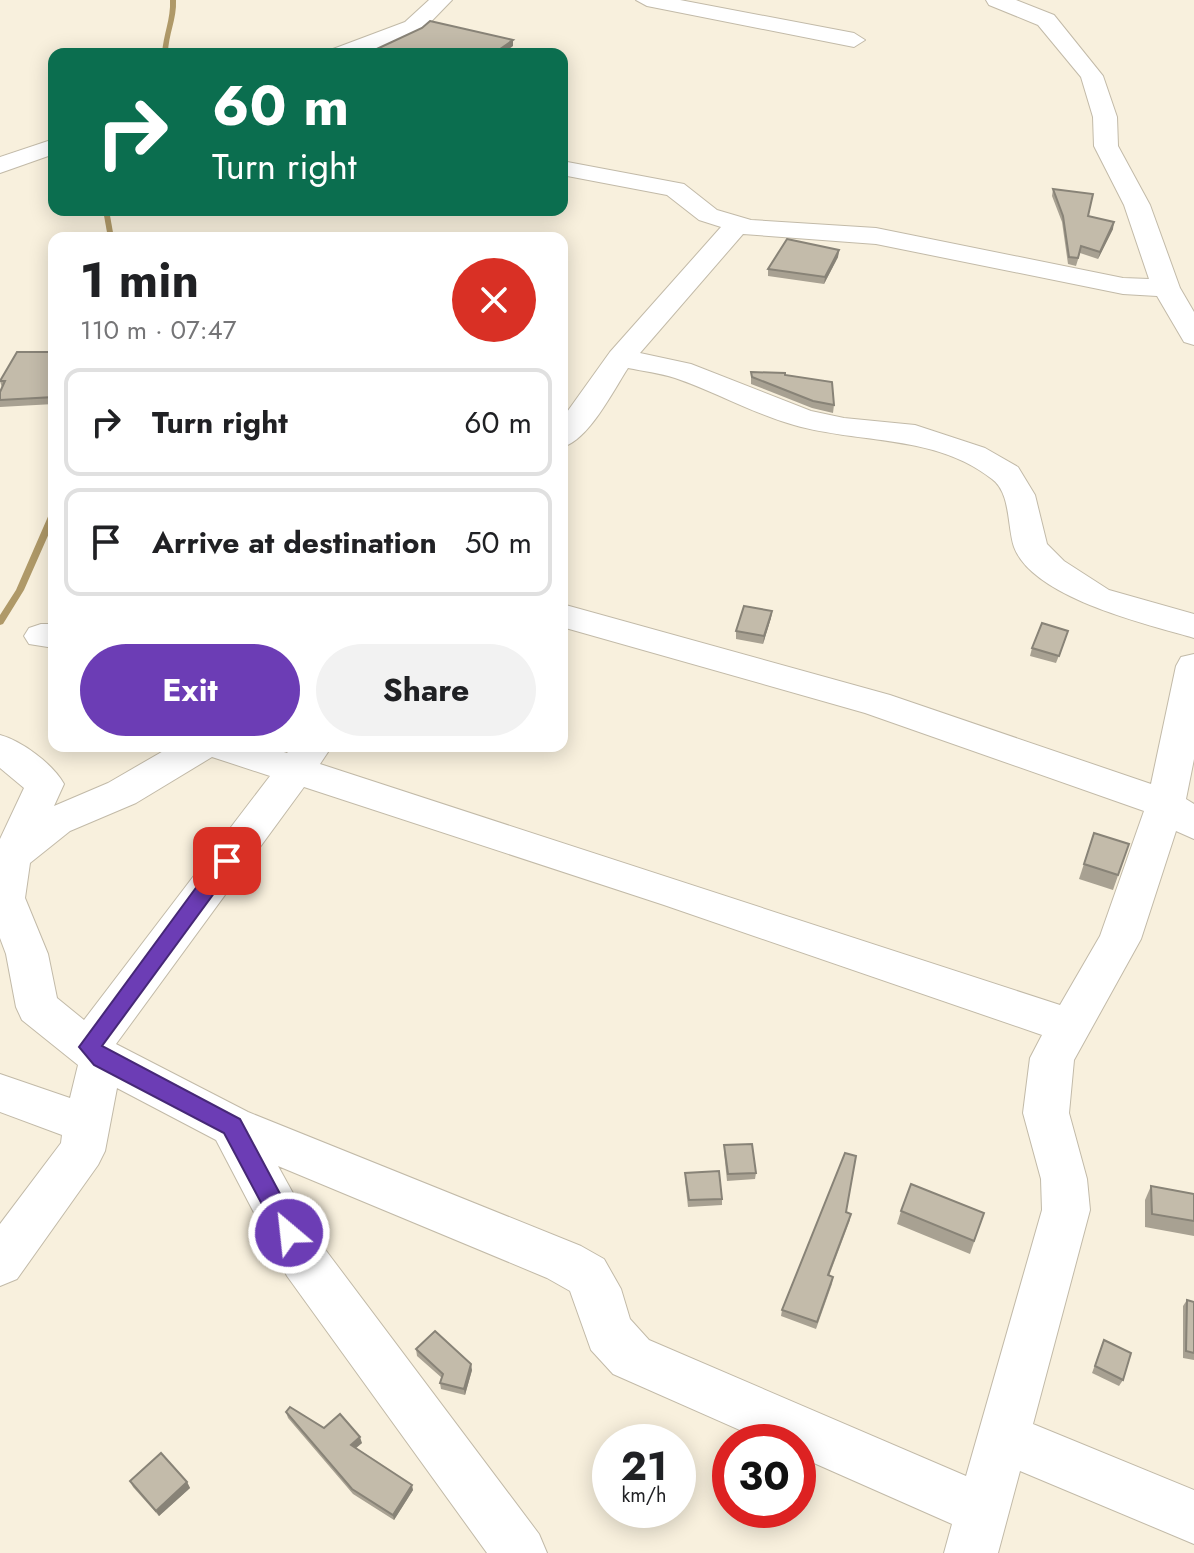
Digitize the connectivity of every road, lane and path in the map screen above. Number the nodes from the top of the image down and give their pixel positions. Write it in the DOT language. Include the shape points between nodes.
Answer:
graph roads {
  1 [pos="441,0"];
  2 [pos="647,0"];
  3 [pos="997,0"];
  4 [pos="854,40"];
  5 [pos="357,48"];
  6 [pos="48,148"];
  7 [pos="0,166"];
  8 [pos="568,169"];
  9 [pos="738,224"];
  10 [pos="1166,288"];
  11 [pos="1194,336"];
  12 [pos="620,358"];
  13 [pos="568,431"];
  14 [pos="568,617"];
  15 [pos="1194,626"];
  16 [pos="1194,666"];
  17 [pos="0,748"];
  18 [pos="191,752"];
  19 [pos="262,752"];
  20 [pos="303,758"];
  21 [pos="1180,814"];
  22 [pos="11,858"];
  23 [pos="1071,1027"];
  24 [pos="95,1053"];
  25 [pos="0,1093"];
  26 [pos="87,1124"];
  27 [pos="232,1126"];
  28 [pos="0,1263"];
  29 [pos="1003,1438"];
  30 [pos="1194,1517"];
  31 [pos="977,1531"];
  32 [pos="520,1553"];
  1 -- 5 [label="street" via="413,27"];
  2 -- 4 [label="street"];
  3 -- 10 [label="street" via="1046,20 1092,76 1105,117 1106,146 1137,205"];
  6 -- 7 [label="street"];
  8 -- 9 [label="street" via="675,189 708,215"];
  9 -- 10 [label="street" via="771,231 876,236 1123,286"];
  9 -- 12 [label="street"];
  10 -- 11 [label="street"];
  12 -- 13 [label="street"];
  12 -- 15 [label="street" via="681,370 802,418 915,434 974,455 1007,474 1019,495 1031,548 1052,569 1097,598"];
  14 -- 21 [label="street" via="877,704"];
  16 -- 21 [label="street"];
  17 -- 22 [label="street" via="45,784"];
  18 -- 22 [label="street" via="122,793 56,821"];
  19 -- 20 [label="street"];
  20 -- 23 [label="street" via="678,894"];
  20 -- 24 [label="street"];
  21 -- 23 [label="street"];
  22 -- 24 [label="street" via="5,898 27,954 37,1007"];
  23 -- 29 [label="street" via="1052,1058 1046,1113 1064,1179 1066,1210"];
  24 -- 26 [label="street"];
  24 -- 27 [label="street"];
  25 -- 26 [label="street"];
  26 -- 28 [label="street" via="82,1151"];
  27 -- 31 [label="street" via="564,1262 587,1275 609,1333 631,1357"];
  27 -- 32 [label="street" via="304,1260"];
  29 -- 30 [label="street"];
  29 -- 31 [label="street"];
}
